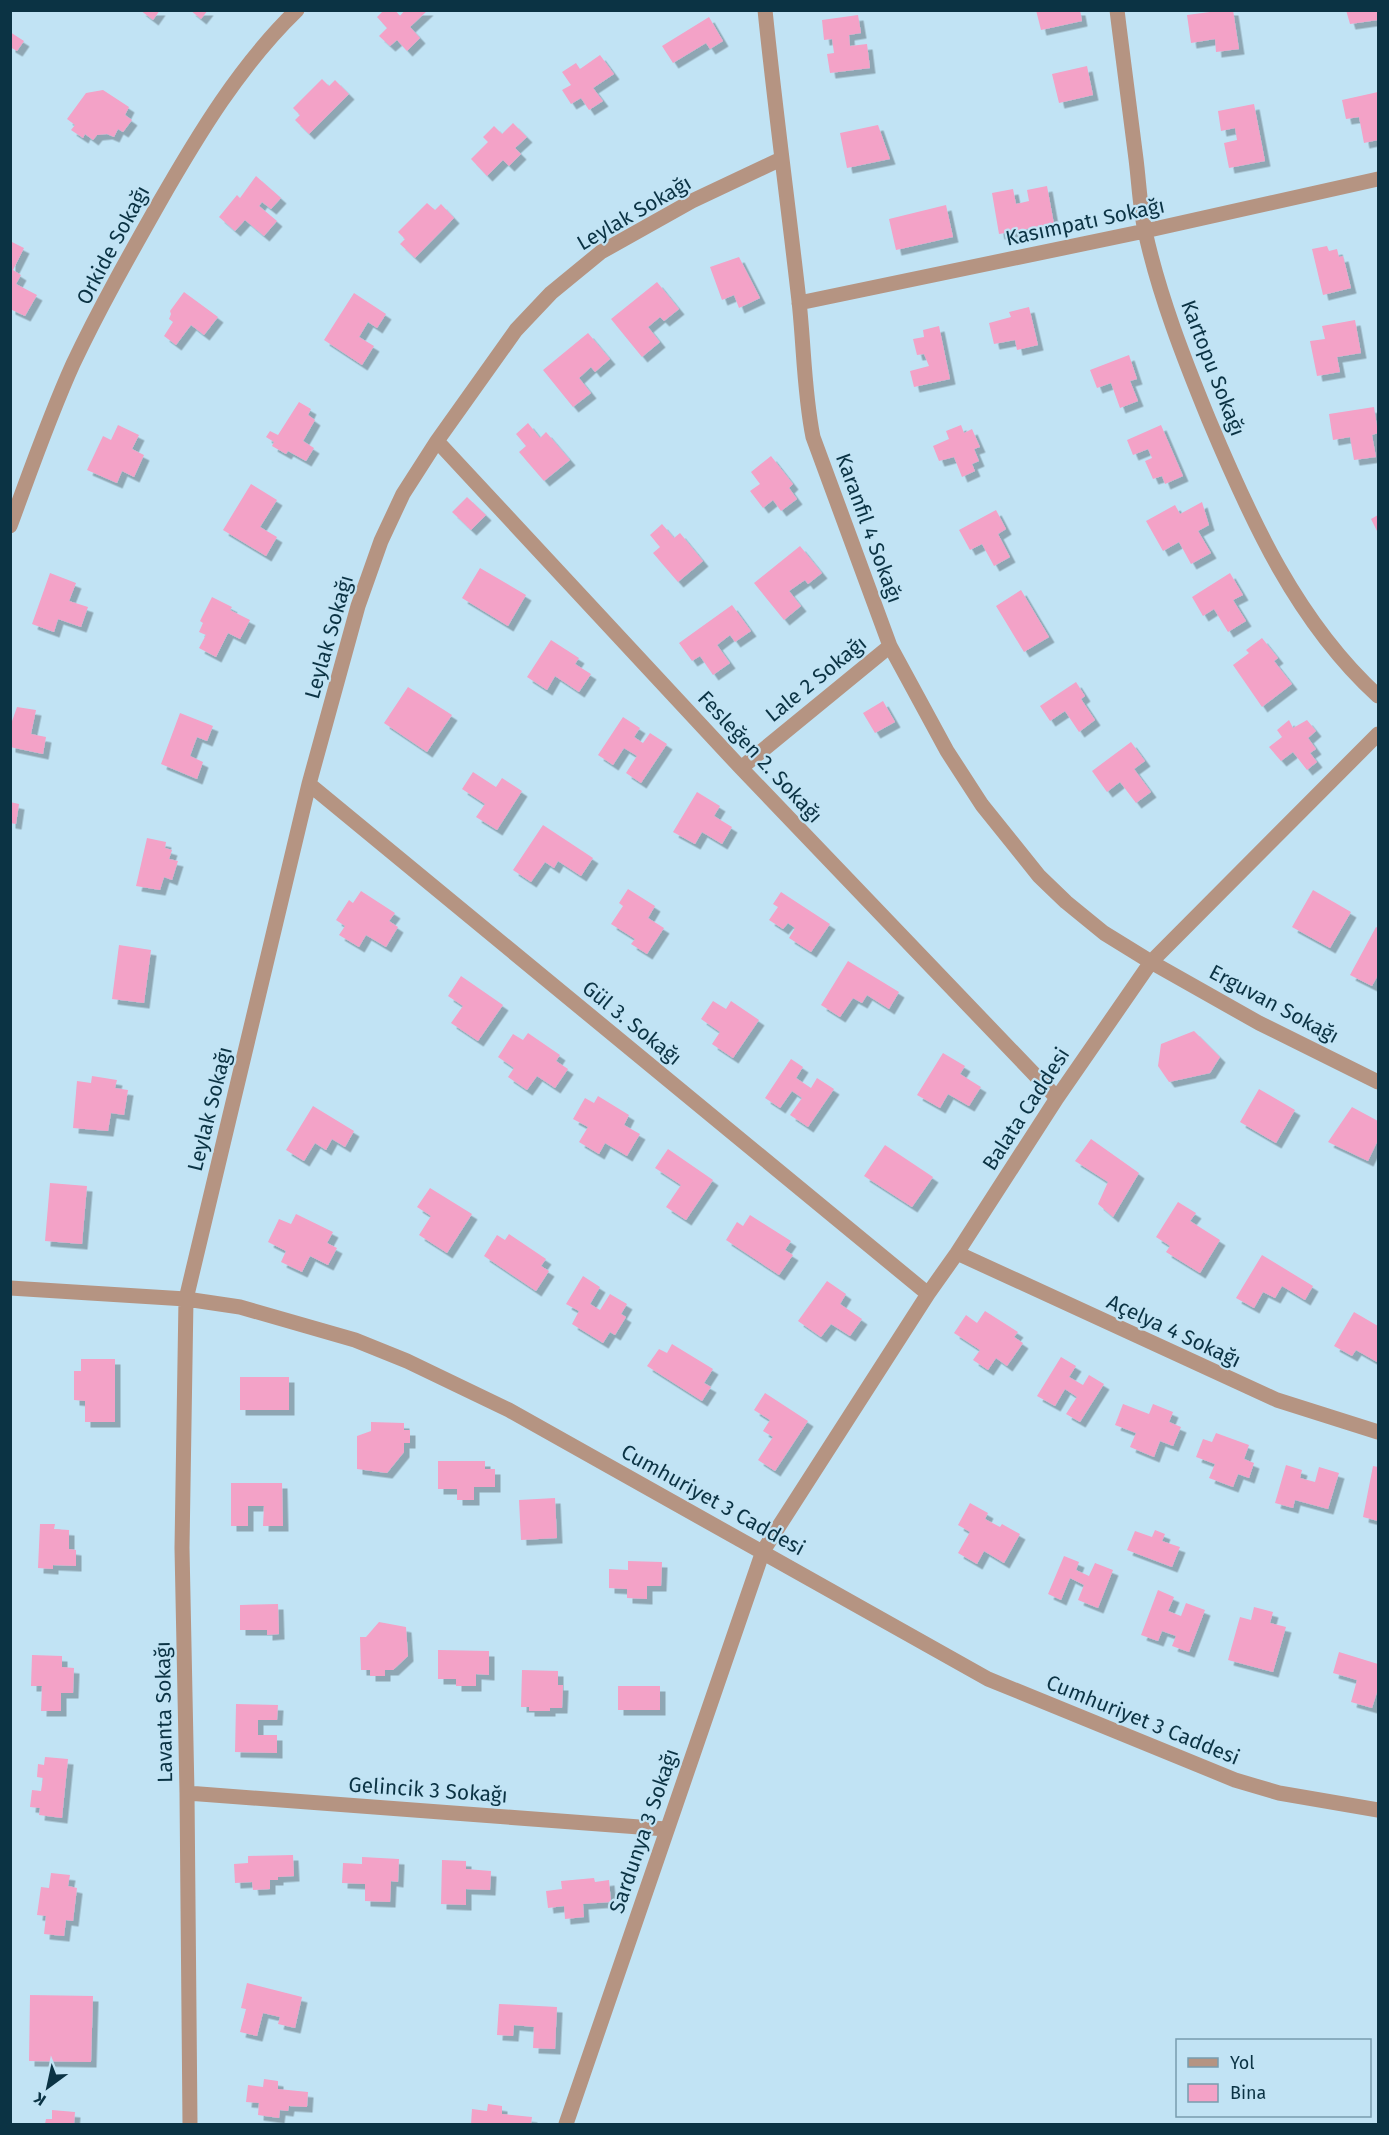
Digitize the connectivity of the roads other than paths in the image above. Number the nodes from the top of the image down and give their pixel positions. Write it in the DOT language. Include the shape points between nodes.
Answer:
graph roads {
  1 [pos="297,10"];
  2 [pos="765,10"];
  3 [pos="1117,10"];
  4 [pos="781,159"];
  5 [pos="1378,179"];
  6 [pos="1145,231"];
  7 [pos="799,303"];
  8 [pos="437,441"];
  9 [pos="10,526"];
  10 [pos="890,646"];
  11 [pos="1378,696"];
  12 [pos="1378,734"];
  13 [pos="741,768"];
  14 [pos="309,784"];
  15 [pos="1151,962"];
  16 [pos="1378,1082"];
  17 [pos="1057,1098"];
  18 [pos="957,1253"];
  19 [pos="10,1288"];
  20 [pos="928,1294"];
  21 [pos="186,1299"];
  22 [pos="1378,1432"];
  23 [pos="763,1551"];
  24 [pos="187,1792"];
  25 [pos="1378,1810"];
  26 [pos="666,1829"];
  27 [pos="190,2124"];
  28 [pos="566,2124"];
  1 -- 9 [label="street, Orkide Sokağı" via="242,73 203,130 124,265 73,364"];
  2 -- 4 [label="street, Karanfil 4 Sokağı"];
  3 -- 6 [label="street, Kartopu Sokağı"];
  4 -- 7 [label="street, Karanfil 4 Sokağı"];
  4 -- 8 [label="street, Leylak Sokağı" via="692,201 624,238 580,268 516,330"];
  5 -- 6 [label="street, Kasımpatı Sokağı"];
  6 -- 7 [label="street, Kasımpatı Sokağı"];
  6 -- 11 [label="street, Kartopu Sokağı" via="1190,373 1239,491 1308,617"];
  7 -- 10 [label="street, Karanfil 4 Sokağı" via="813,438"];
  8 -- 13 [label="street, Fesleğen 2. Sokağı"];
  8 -- 14 [label="street, Leylak Sokağı" via="403,494 381,541 358,606"];
  10 -- 13 [label="street, Lale 2 Sokağı"];
  10 -- 15 [label="street, Karanfil 4 Sokağı" via="947,751 1020,853 1066,902 1104,933"];
  12 -- 15 [label="street, Balata Caddesi"];
  13 -- 17 [label="street, Fesleğen 2. Sokağı"];
  14 -- 20 [label="street, Gül 3. Sokağı"];
  14 -- 21 [label="street, Leylak Sokağı"];
  15 -- 16 [label="street, Erguvan Sokağı" via="1259,1023"];
  15 -- 17 [label="street, Balata Caddesi"];
  17 -- 18 [label="street, Balata Caddesi"];
  18 -- 20 [label="street, Balata Caddesi"];
  18 -- 22 [label="street, Açelya 4 Sokağı" via="1277,1400"];
  19 -- 21 [label="street, Cumhuriyet 3 Caddesi"];
  20 -- 23 [label="street, Balata Caddesi"];
  21 -- 23 [label="street, Cumhuriyet 3 Caddesi" via="240,1307 355,1340 407,1361 509,1410"];
  21 -- 24 [label="street, Lavanta Sokağı" via="182,1548"];
  23 -- 25 [label="street, Cumhuriyet 3 Caddesi" via="988,1679 1235,1780 1280,1793"];
  23 -- 26 [label="street, Sardunya 3 Sokağı"];
  24 -- 26 [label="street, Gelincik 3 Sokağı"];
  24 -- 27 [label="street, Lavanta Sokağı"];
  26 -- 28 [label="street, Sardunya 3 Sokağı"];
}
